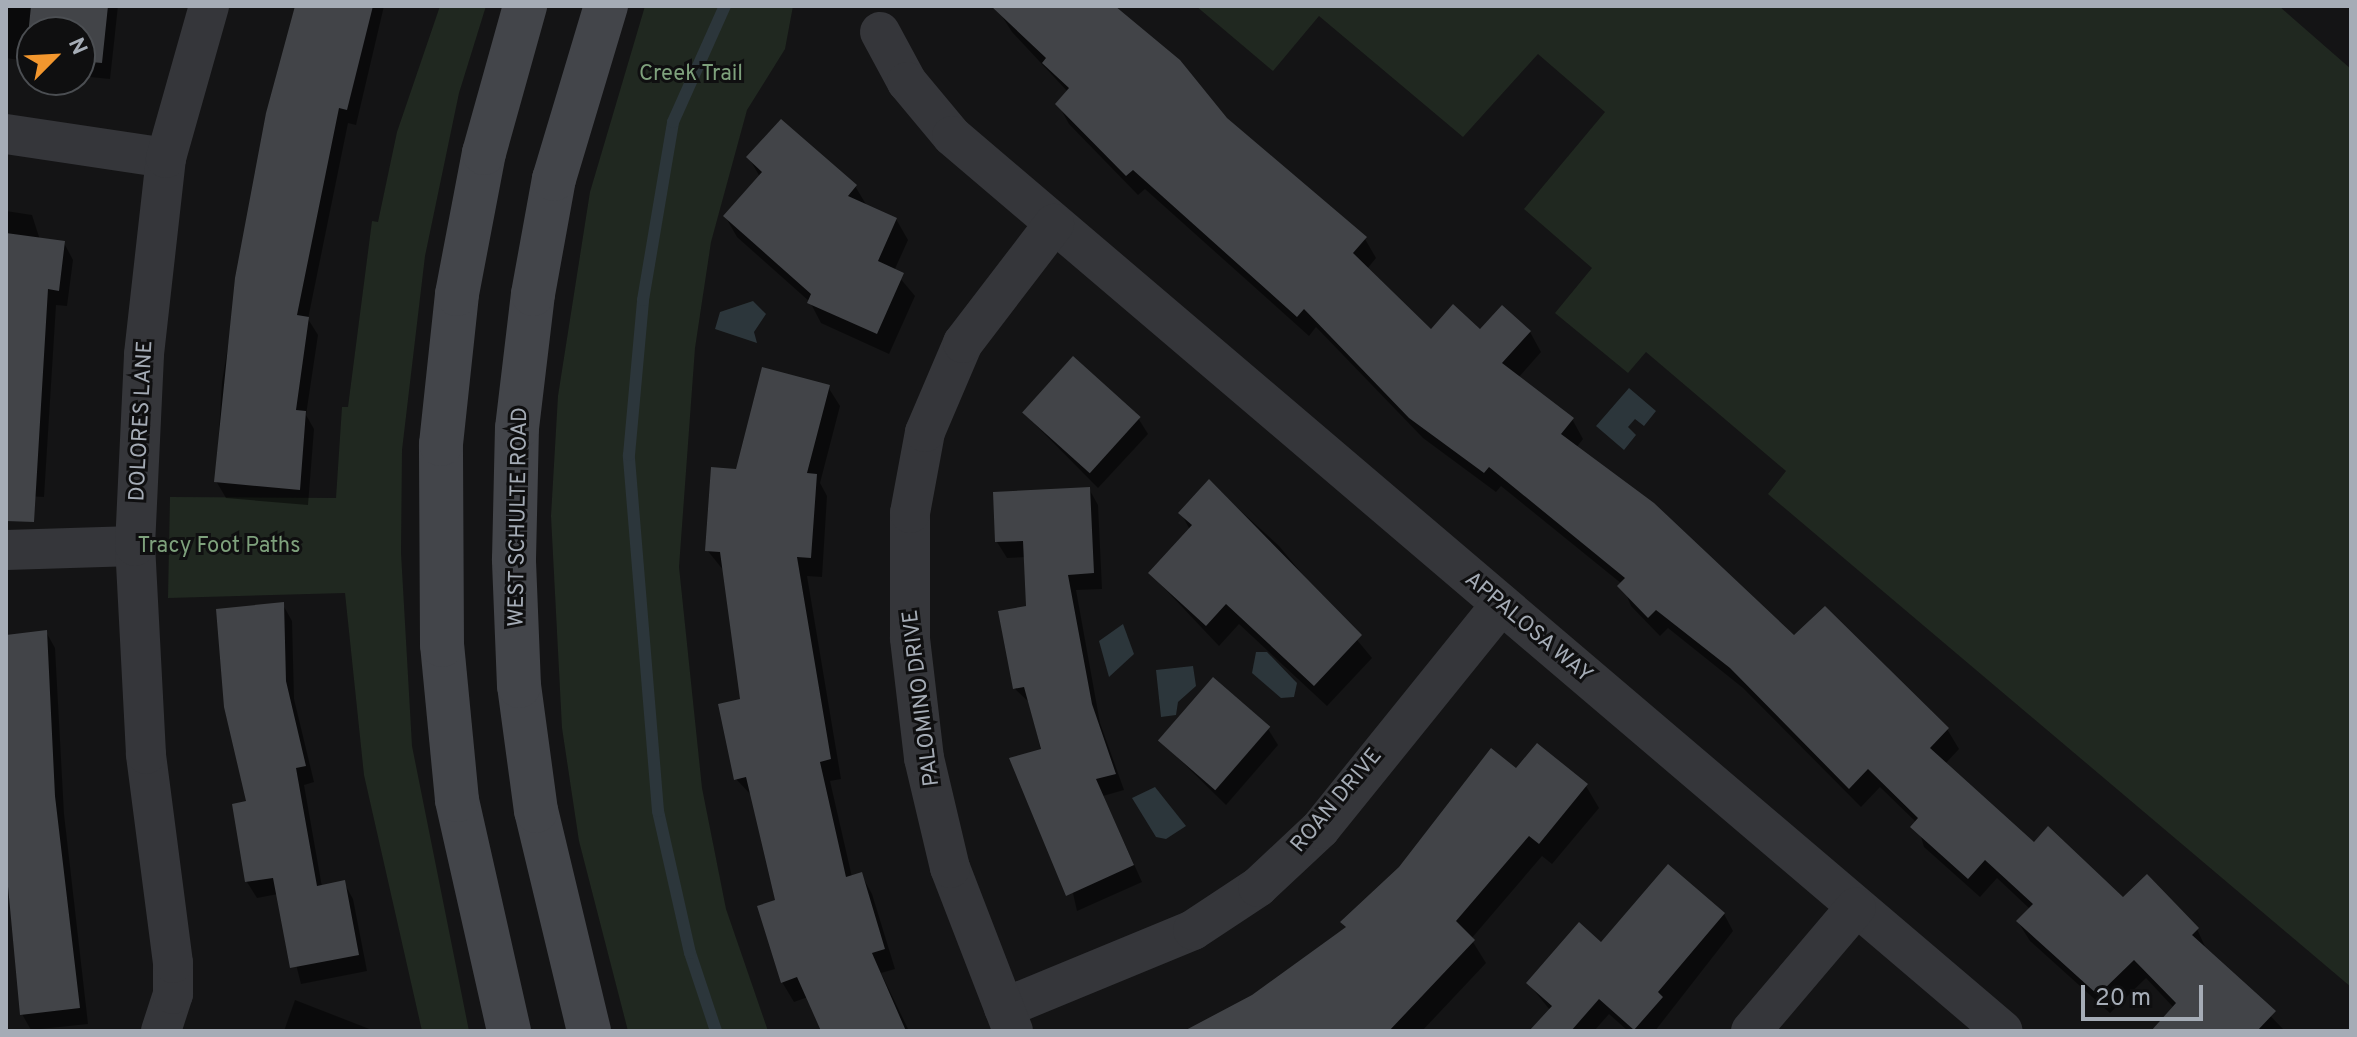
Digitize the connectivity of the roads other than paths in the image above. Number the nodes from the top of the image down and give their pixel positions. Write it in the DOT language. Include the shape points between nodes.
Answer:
graph roads {
  1 [pos="209,6"];
  2 [pos="525,6"];
  3 [pos="606,6"];
  4 [pos="880,32"];
  5 [pos="6,134"];
  6 [pos="166,158"];
  7 [pos="1054,224"];
  8 [pos="135,546"];
  9 [pos="6,550"];
  10 [pos="1501,605"];
  11 [pos="1856,907"];
  12 [pos="1009,1020"];
  13 [pos="161,1031"];
  14 [pos="509,1031"];
  15 [pos="589,1031"];
  16 [pos="1751,1031"];
  17 [pos="2003,1031"];
  1 -- 6 [label="street, DOLORES LANE"];
  2 -- 14 [label="main road" via="481,169 457,294 441,444 442,645 457,800"];
  3 -- 15 [label="main road, WEST SCHULTE ROAD" via="554,179 533,294 517,428 514,559 519,686 536,811"];
  4 -- 7 [label="street, APPALOSA WAY" via="907,82 952,136"];
  5 -- 6 [label="street"];
  6 -- 8 [label="street, DOLORES LANE" via="144,354"];
  7 -- 10 [label="street, APPALOSA WAY"];
  7 -- 12 [label="street, PALOMINO DRIVE" via="963,343 925,432 910,513 910,638 924,758 950,868"];
  8 -- 9 [label="street"];
  8 -- 13 [label="street, DOLORES LANE" via="146,754 173,963 173,994"];
  10 -- 11 [label="street, APPALOSA WAY"];
  10 -- 12 [label="street, ROAN DRIVE" via="1320,829 1258,887 1193,930"];
  11 -- 16 [label="street"];
  11 -- 17 [label="street, APPALOSA WAY"];
}
